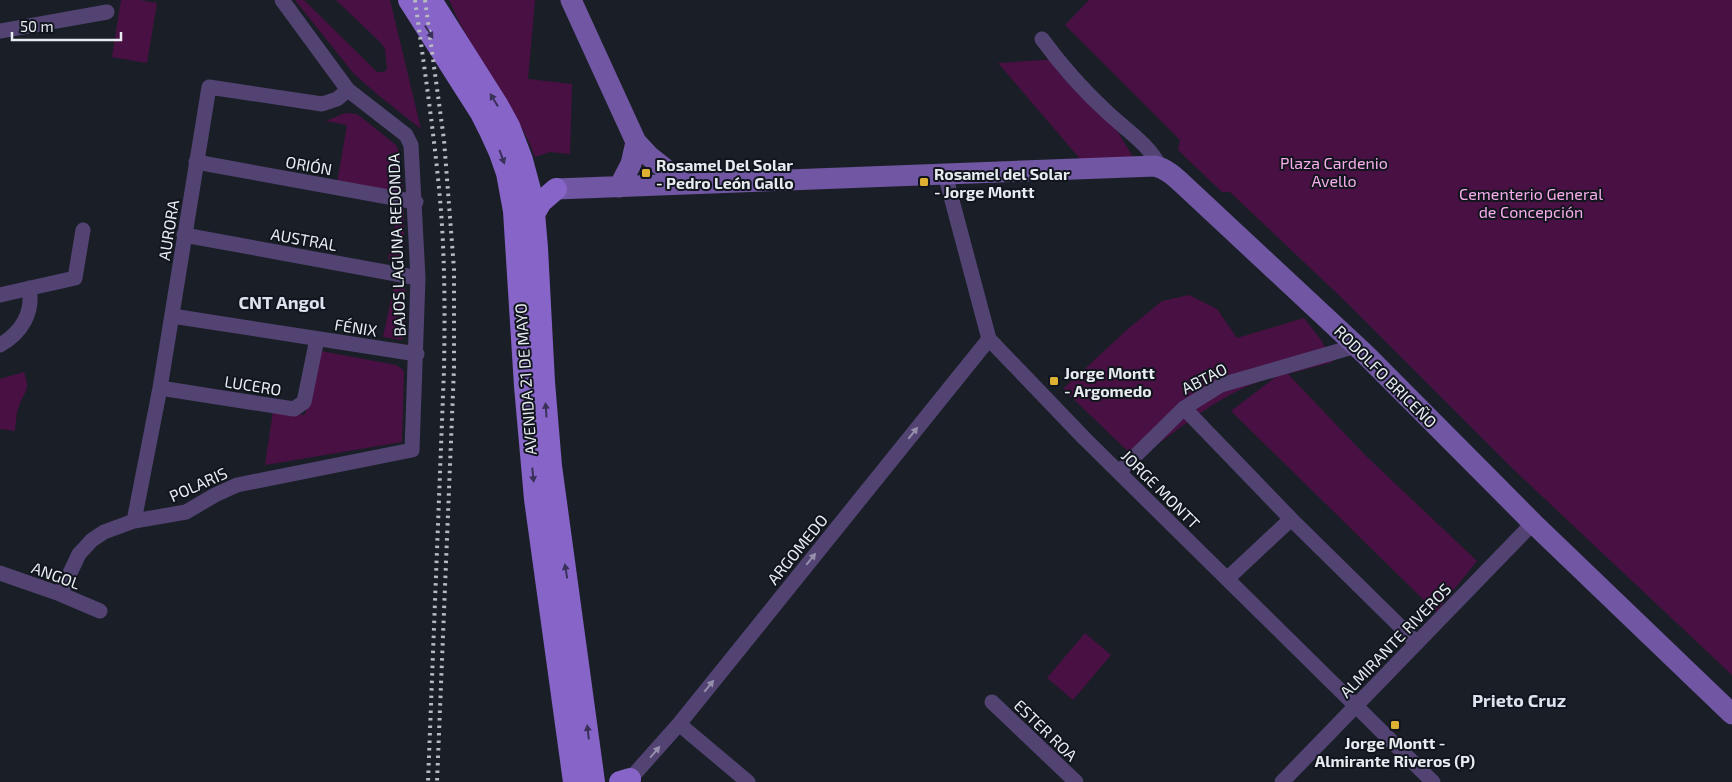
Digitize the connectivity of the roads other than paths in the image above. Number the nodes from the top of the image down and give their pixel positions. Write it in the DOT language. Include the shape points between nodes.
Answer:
graph roads {
  1 [pos="282,0"];
  2 [pos="409,0"];
  3 [pos="430,0"];
  4 [pos="571,0"];
  5 [pos="107,12"];
  6 [pos="0,31"];
  7 [pos="1042,39"];
  8 [pos="348,90"];
  9 [pos="636,142"];
  10 [pos="196,162"];
  11 [pos="1160,167"];
  12 [pos="945,174"];
  13 [pos="527,177"];
  14 [pos="683,184"];
  15 [pos="619,187"];
  16 [pos="556,190"];
  17 [pos="416,202"];
  18 [pos="534,214"];
  19 [pos="83,230"];
  20 [pos="184,235"];
  21 [pos="418,278"];
  22 [pos="29,288"];
  23 [pos="0,295"];
  24 [pos="172,316"];
  25 [pos="316,339"];
  26 [pos="989,339"];
  27 [pos="0,345"];
  28 [pos="1356,346"];
  29 [pos="417,354"];
  30 [pos="160,388"];
  31 [pos="1184,408"];
  32 [pos="412,450"];
  33 [pos="1119,472"];
  34 [pos="1291,519"];
  35 [pos="134,521"];
  36 [pos="1533,523"];
  37 [pos="0,574"];
  38 [pos="1227,579"];
  39 [pos="60,594"];
  40 [pos="100,611"];
  41 [pos="1417,643"];
  42 [pos="992,702"];
  43 [pos="1356,706"];
  44 [pos="1732,714"];
  45 [pos="679,724"];
  46 [pos="626,781"];
  47 [pos="591,782"];
  48 [pos="748,782"];
  49 [pos="1076,782"];
  50 [pos="1282,782"];
  51 [pos="1433,782"];
  1 -- 8 [label="street, BAJOS LAGUNA REDONDA"];
  2 -- 47 [label="main road, AVENIDA 21 DE MAYO, one-way" via="481,113 504,163 511,192 535,500 571,759"];
  13 -- 3 [label="main road, AVENIDA 21 DE MAYO, one-way" via="509,126"];
  4 -- 9 [label="street"];
  5 -- 6 [label="street"];
  7 -- 11 [label="street, RODOLFO BRICEÑO" via="1106,111 1149,149"];
  8 -- 10 [label="street, AURORA" via="337,99 322,104 209,88"];
  8 -- 17 [label="street, BAJOS LAGUNA REDONDA" via="406,135 411,145"];
  9 -- 14 [label="street"];
  9 -- 15 [label="street" via="631,164"];
  10 -- 17 [label="street, ORIÓN"];
  10 -- 20 [label="street, AURORA"];
  11 -- 12 [label="street"];
  11 -- 28 [label="street, RODOLFO BRICEÑO"];
  12 -- 14 [label="street"];
  12 -- 26 [label="street, JORGE MONTT"];
  13 -- 16 [label="main road" via="540,186"];
  13 -- 18 [label="main road, AVENIDA 21 DE MAYO"];
  14 -- 15 [label="street"];
  15 -- 16 [label="street"];
  16 -- 18 [label="main road" via="541,202"];
  17 -- 21 [label="street, BAJOS LAGUNA REDONDA"];
  47 -- 18 [label="main road, AVENIDA 21 DE MAYO, one-way" via="551,466"];
  19 -- 22 [label="street" via="75,278"];
  20 -- 21 [label="street, AUSTRAL"];
  20 -- 24 [label="street, AURORA"];
  21 -- 29 [label="street, BAJOS LAGUNA REDONDA"];
  22 -- 23 [label="street"];
  22 -- 27 [label="street" via="30,304 25,322 11,339"];
  24 -- 25 [label="street, FÉNIX"];
  24 -- 30 [label="street, AURORA"];
  25 -- 29 [label="street, FÉNIX"];
  25 -- 30 [label="street, LUCERO" via="304,402 294,409"];
  26 -- 33 [label="street, JORGE MONTT"];
  45 -- 26 [label="street, ARGOMEDO, one-way"];
  28 -- 31 [label="street, ABTAO" via="1221,386"];
  28 -- 36 [label="street, RODOLFO BRICEÑO"];
  29 -- 32 [label="street, BAJOS LAGUNA REDONDA"];
  30 -- 35 [label="street, AURORA"];
  31 -- 33 [label="street, ABTAO"];
  31 -- 34 [label="street"];
  32 -- 35 [label="street, POLARIS" via="238,485 186,512"];
  33 -- 38 [label="street, JORGE MONTT"];
  34 -- 38 [label="street"];
  34 -- 41 [label="street"];
  35 -- 39 [label="street, POLARIS" via="92,540 79,554"];
  36 -- 41 [label="street, ALMIRANTE RIVEROS"];
  36 -- 44 [label="street, RODOLFO BRICEÑO"];
  37 -- 39 [label="street, ANGOL"];
  38 -- 43 [label="street, JORGE MONTT"];
  39 -- 40 [label="street, ANGOL"];
  41 -- 43 [label="street, ALMIRANTE RIVEROS"];
  42 -- 49 [label="street, ESTER ROA"];
  43 -- 50 [label="street, ALMIRANTE RIVEROS"];
  43 -- 51 [label="street, JORGE MONTT"];
  46 -- 45 [label="street, ARGOMEDO, one-way"];
  45 -- 48 [label="street"];
}
